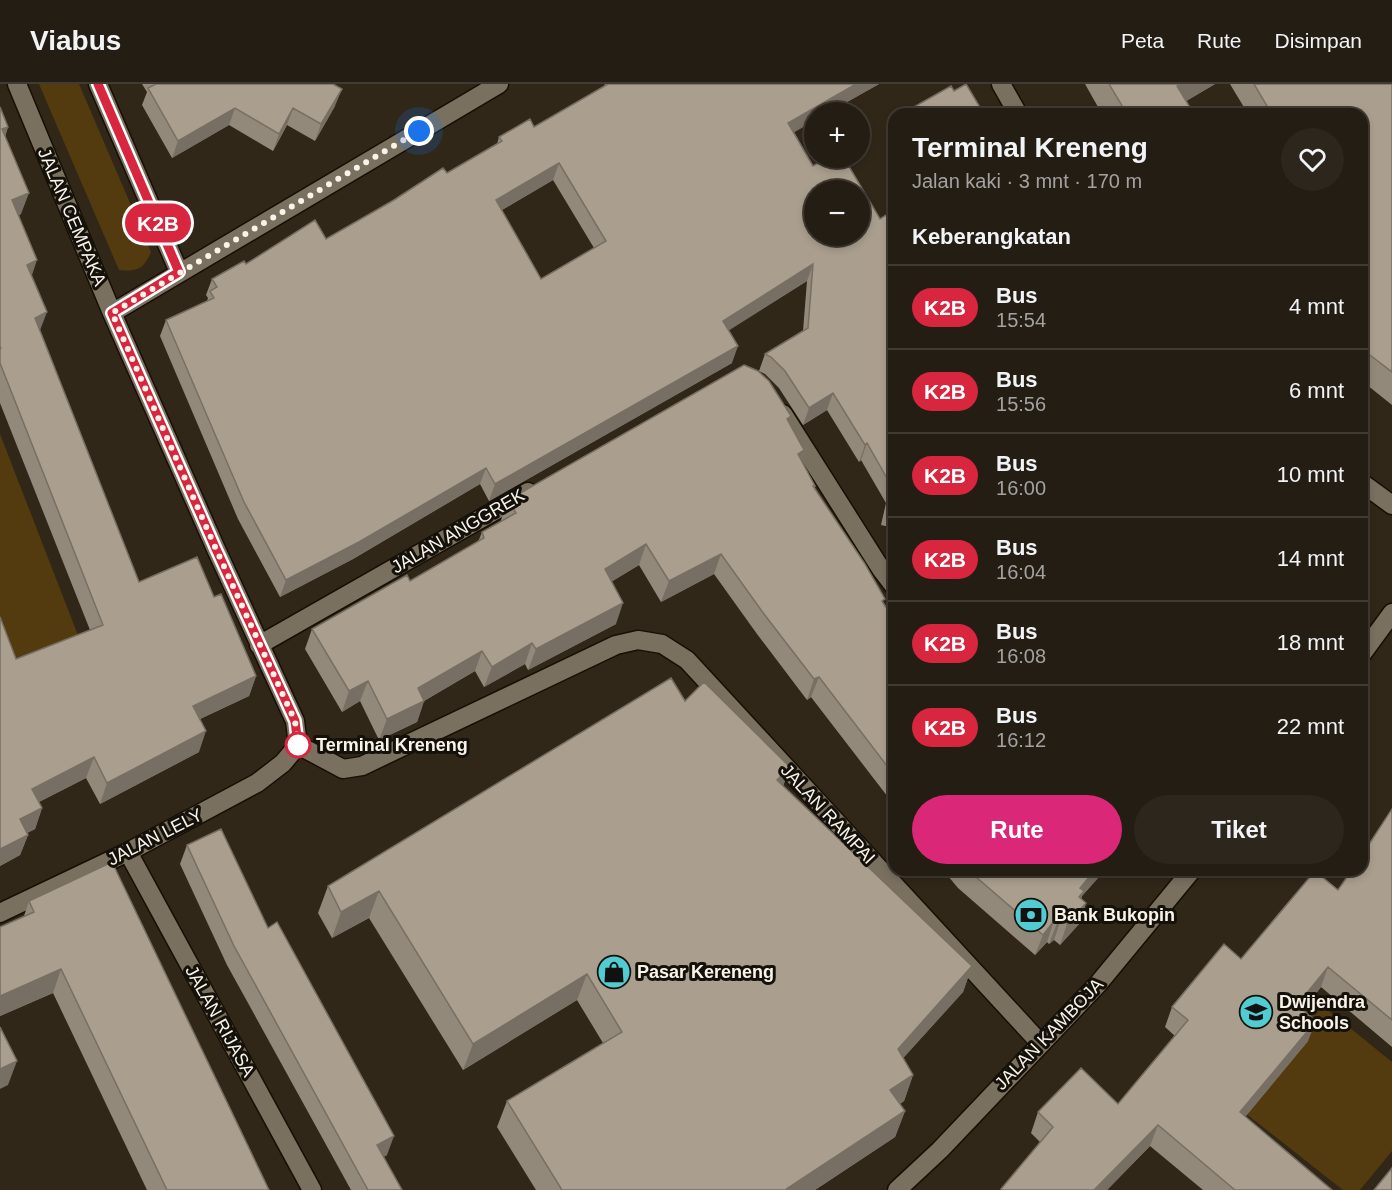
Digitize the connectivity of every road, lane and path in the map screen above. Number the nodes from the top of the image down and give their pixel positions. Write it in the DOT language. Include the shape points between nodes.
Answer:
graph roads {
  1 [pos="17,84"];
  2 [pos="98,84"];
  3 [pos="500,84"];
  4 [pos="1001,84"];
  5 [pos="1015,108"];
  6 [pos="179,272"];
  7 [pos="112,313"];
  8 [pos="774,401"];
  9 [pos="539,485"];
  10 [pos="1368,487"];
  11 [pos="1392,505"];
  12 [pos="888,578"];
  13 [pos="1392,613"];
  14 [pos="259,645"];
  15 [pos="1368,646"];
  16 [pos="298,745"];
  17 [pos="128,852"];
  18 [pos="1187,876"];
  19 [pos="0,912"];
  20 [pos="1041,1044"];
  21 [pos="312,1190"];
  22 [pos="897,1190"];
  1 -- 7 [label="street, JALAN CEMPAKA"];
  2 -- 6 [label="street"];
  3 -- 6 [label="street"];
  4 -- 5 [label="street"];
  6 -- 7 [label="street"];
  7 -- 14 [label="street, JALAN CEMPAKA"];
  8 -- 12 [label="street"];
  9 -- 14 [label="street, JALAN ANGGREK"];
  10 -- 11 [label="street"];
  13 -- 15 [label="street"];
  14 -- 16 [label="street, JALAN CEMPAKA" via="295,721"];
  16 -- 17 [label="street, JALAN LELY" via="283,763 257,783"];
  16 -- 20 [label="street, JALAN RAMPAI" via="343,769 362,766 616,645 638,640 662,644 687,660"];
  17 -- 19 [label="street, JALAN LELY"];
  17 -- 21 [label="street, JALAN RIJASA"];
  18 -- 20 [label="street, JALAN KAMBOJA" via="1098,984"];
  20 -- 22 [label="street, JALAN KAMBOJA"];
}
